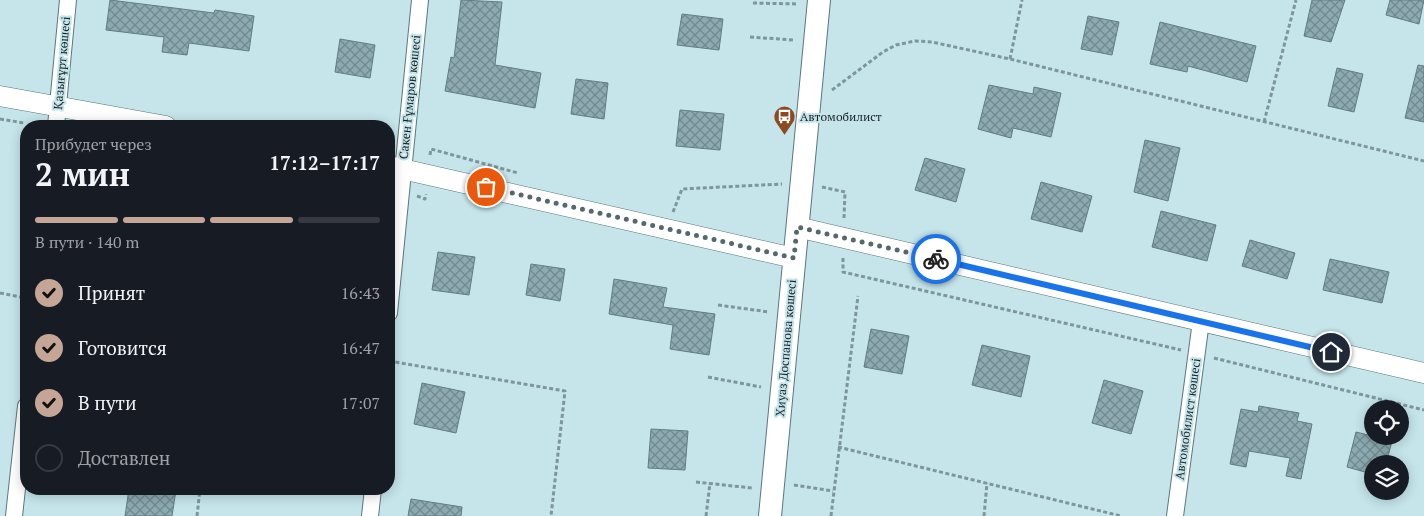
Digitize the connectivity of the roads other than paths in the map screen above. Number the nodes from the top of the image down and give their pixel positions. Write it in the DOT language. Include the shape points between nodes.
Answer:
graph roads {
  1 [pos="68,0"];
  2 [pos="420,0"];
  3 [pos="818,2"];
  4 [pos="0,96"];
  5 [pos="57,117"];
  6 [pos="93,120"];
  7 [pos="395,167"];
  8 [pos="797,227"];
  9 [pos="794,258"];
  10 [pos="1201,321"];
  11 [pos="1424,373"];
  12 [pos="20,461"];
  13 [pos="372,495"];
  14 [pos="14,516"];
  15 [pos="370,516"];
  16 [pos="770,516"];
  17 [pos="1175,516"];
  1 -- 5 [label="street, Қазығұрт көшесі"];
  2 -- 7 [label="street, Сакен Ғұмаров көшесі"];
  3 -- 8 [label="main road, Хиуаз Доспанова көшесі"];
  4 -- 5 [label="street"];
  5 -- 6 [label="street"];
  7 -- 9 [label="street"];
  8 -- 9 [label="main road, Хиуаз Доспанова көшесі"];
  8 -- 10 [label="street"];
  9 -- 16 [label="main road, Хиуаз Доспанова көшесі"];
  10 -- 11 [label="street"];
  10 -- 17 [label="street, Автомобилист көшесі"];
  12 -- 14 [label="street"];
  13 -- 15 [label="street"];
}
